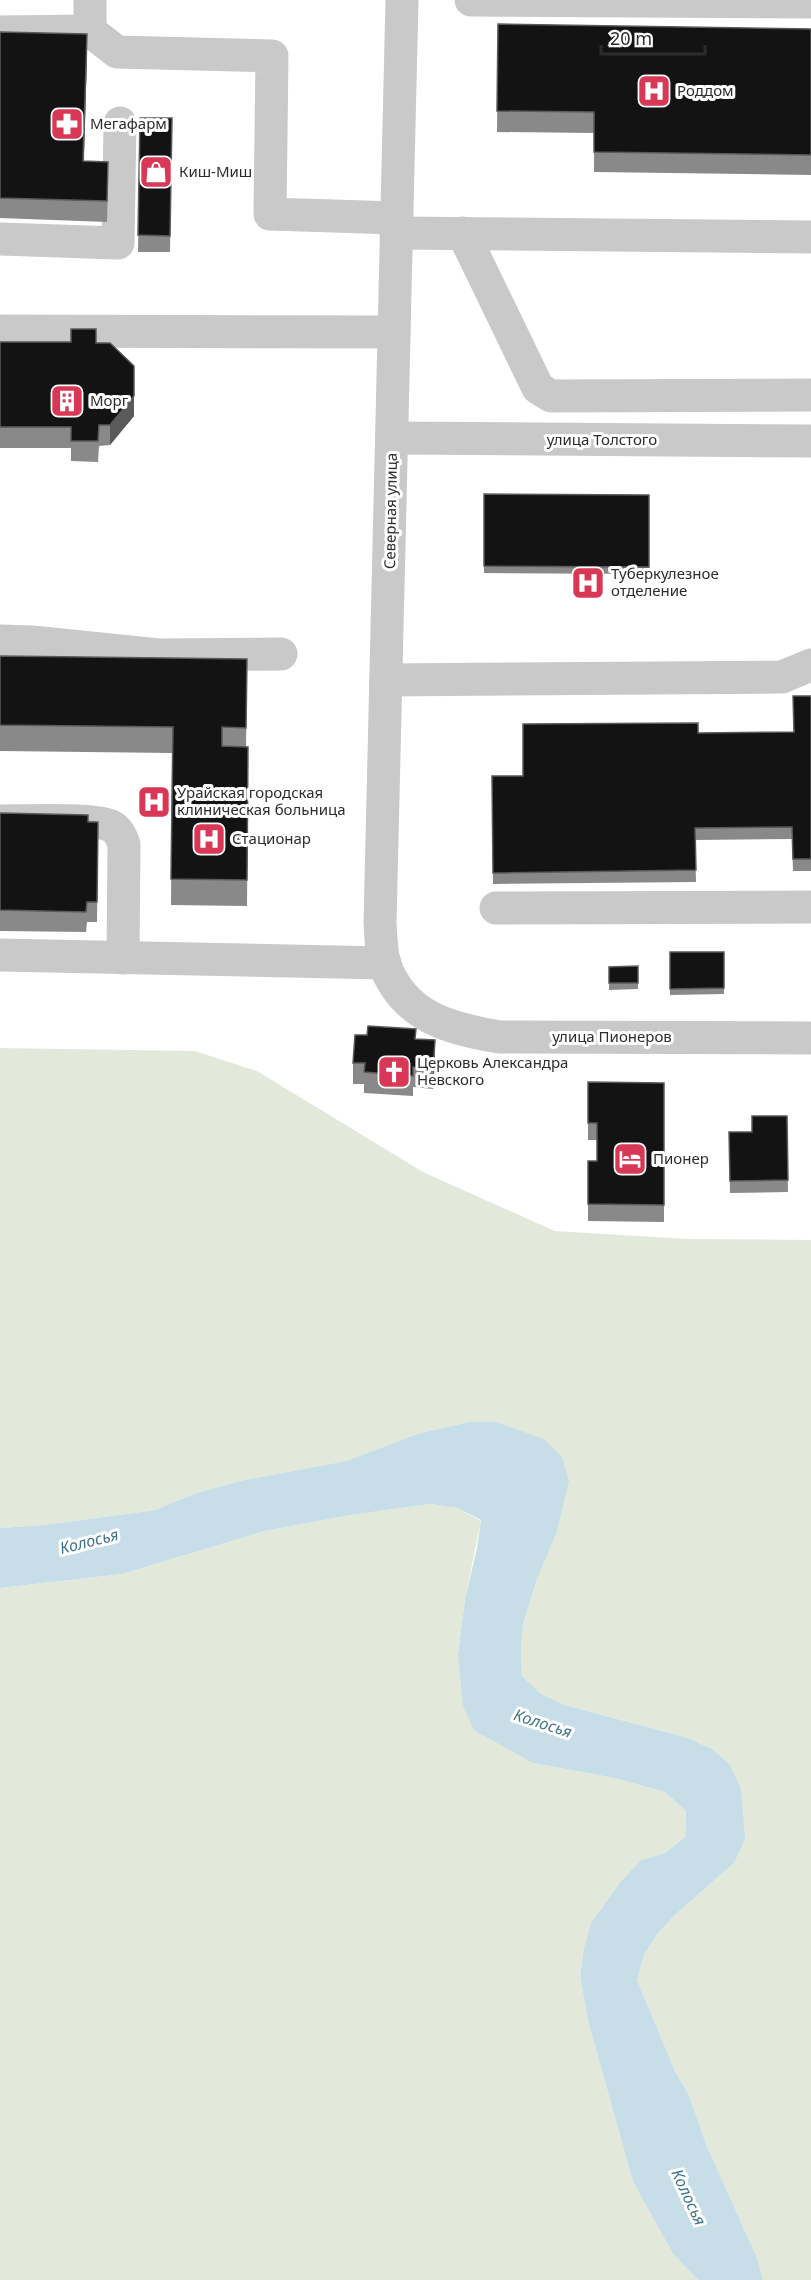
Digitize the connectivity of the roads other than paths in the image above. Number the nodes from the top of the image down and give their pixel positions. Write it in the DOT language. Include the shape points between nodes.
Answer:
graph roads {
  1 [pos="402,0"];
  2 [pos="471,0"];
  3 [pos="811,2"];
  4 [pos="90,16"];
  5 [pos="0,32"];
  6 [pos="120,123"];
  7 [pos="396,225"];
  8 [pos="463,233"];
  9 [pos="811,237"];
  10 [pos="0,239"];
  11 [pos="0,331"];
  12 [pos="394,332"];
  13 [pos="811,395"];
  14 [pos="393,438"];
  15 [pos="811,441"];
  16 [pos="0,641"];
  17 [pos="281,654"];
  18 [pos="811,665"];
  19 [pos="386,680"];
  20 [pos="0,821"];
  21 [pos="811,907"];
  22 [pos="496,908"];
  23 [pos="0,955"];
  24 [pos="123,958"];
  25 [pos="384,963"];
  26 [pos="418,1010"];
  27 [pos="811,1038"];
  1 -- 7 [label="street, Северная улица"];
  2 -- 3 [label="street"];
  4 -- 5 [label="street"];
  4 -- 7 [label="street" via="117,52 272,56 270,214"];
  6 -- 10 [label="street" via="118,243"];
  7 -- 8 [label="street"];
  7 -- 12 [label="street, Северная улица"];
  8 -- 9 [label="street"];
  8 -- 13 [label="street" via="538,388 551,396"];
  11 -- 12 [label="street"];
  12 -- 14 [label="street, Северная улица"];
  14 -- 15 [label="street, улица Толстого"];
  14 -- 19 [label="street, Северная улица"];
  16 -- 17 [label="street" via="159,655"];
  18 -- 19 [label="street" via="782,677"];
  19 -- 25 [label="street, Северная улица" via="380,924"];
  20 -- 24 [label="street" via="94,822 111,825 119,832 124,844"];
  21 -- 22 [label="street"];
  23 -- 24 [label="street"];
  24 -- 25 [label="street"];
  25 -- 26 [label="street, Северная улица" via="397,989"];
  26 -- 27 [label="street, улица Пионеров" via="443,1025 500,1037"];
}
